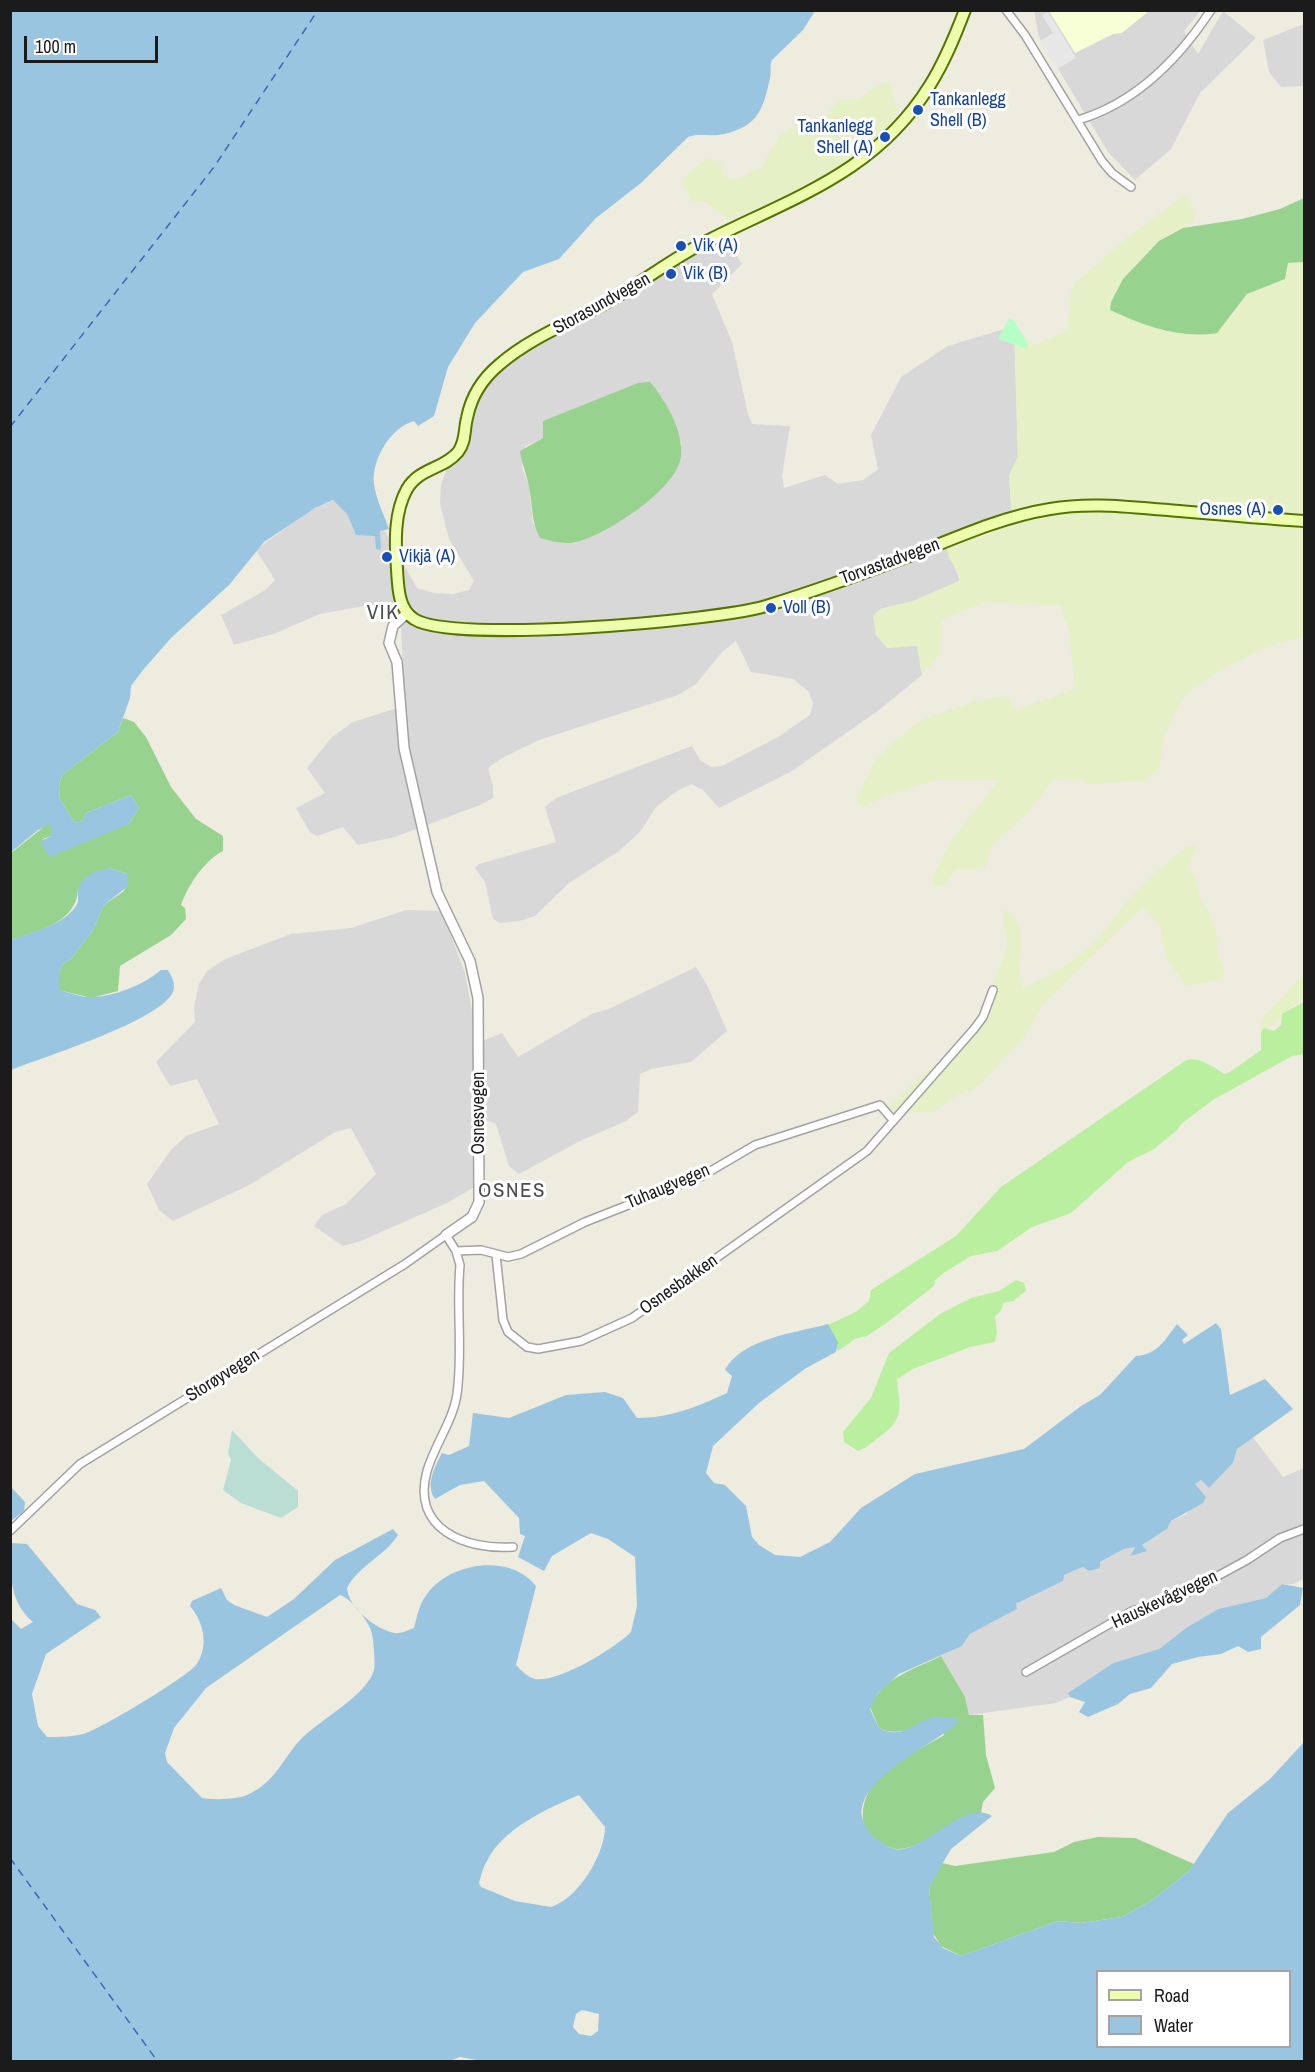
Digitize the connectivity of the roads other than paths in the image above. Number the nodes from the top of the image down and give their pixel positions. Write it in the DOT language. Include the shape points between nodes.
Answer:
graph roads {
  1 [pos="965,10"];
  2 [pos="1006,10"];
  3 [pos="1211,10"];
  4 [pos="1078,120"];
  5 [pos="1131,187"];
  6 [pos="1305,521"];
  7 [pos="407,613"];
  8 [pos="993,990"];
  9 [pos="893,1120"];
  10 [pos="446,1235"];
  11 [pos="456,1251"];
  12 [pos="496,1255"];
  13 [pos="1305,1529"];
  14 [pos="10,1532"];
  15 [pos="513,1547"];
  16 [pos="1026,1672"];
  1 -- 7 [label="main road, Storasundvegen" via="947,54 918,103 886,141 859,164 697,246 641,284 515,354 490,373 473,399 460,449 415,478 401,502 396,568"];
  2 -- 4 [label="street"];
  3 -- 4 [label="street" via="1192,37 1143,88"];
  4 -- 5 [label="street" via="1108,168"];
  6 -- 7 [label="main road, Torvastadvegen" via="1121,507 1062,507 1005,521 741,612 478,632 429,625"];
  7 -- 10 [label="street, Osnesvegen" via="393,626 389,644 397,662 404,748 436,892 470,961 478,998 479,1202 472,1217"];
  8 -- 9 [label="street, Osnesbakken" via="975,1029"];
  9 -- 12 [label="street, Tuhaugvegen" via="880,1105 755,1145 702,1176 585,1222 521,1254"];
  9 -- 12 [label="street, Osnesbakken" via="867,1151 737,1245 632,1318 581,1341 538,1349 517,1340 503,1320"];
  10 -- 11 [label="street"];
  10 -- 14 [label="street, Storøyvegen" via="80,1464"];
  11 -- 12 [label="street, Tuhaugvegen" via="481,1250"];
  11 -- 15 [label="street" via="460,1265 459,1384 454,1409 427,1471 425,1499 436,1522 452,1537 483,1546"];
  13 -- 16 [label="street, Hauskevågvegen" via="1280,1538 1180,1596 1132,1611"];
}
